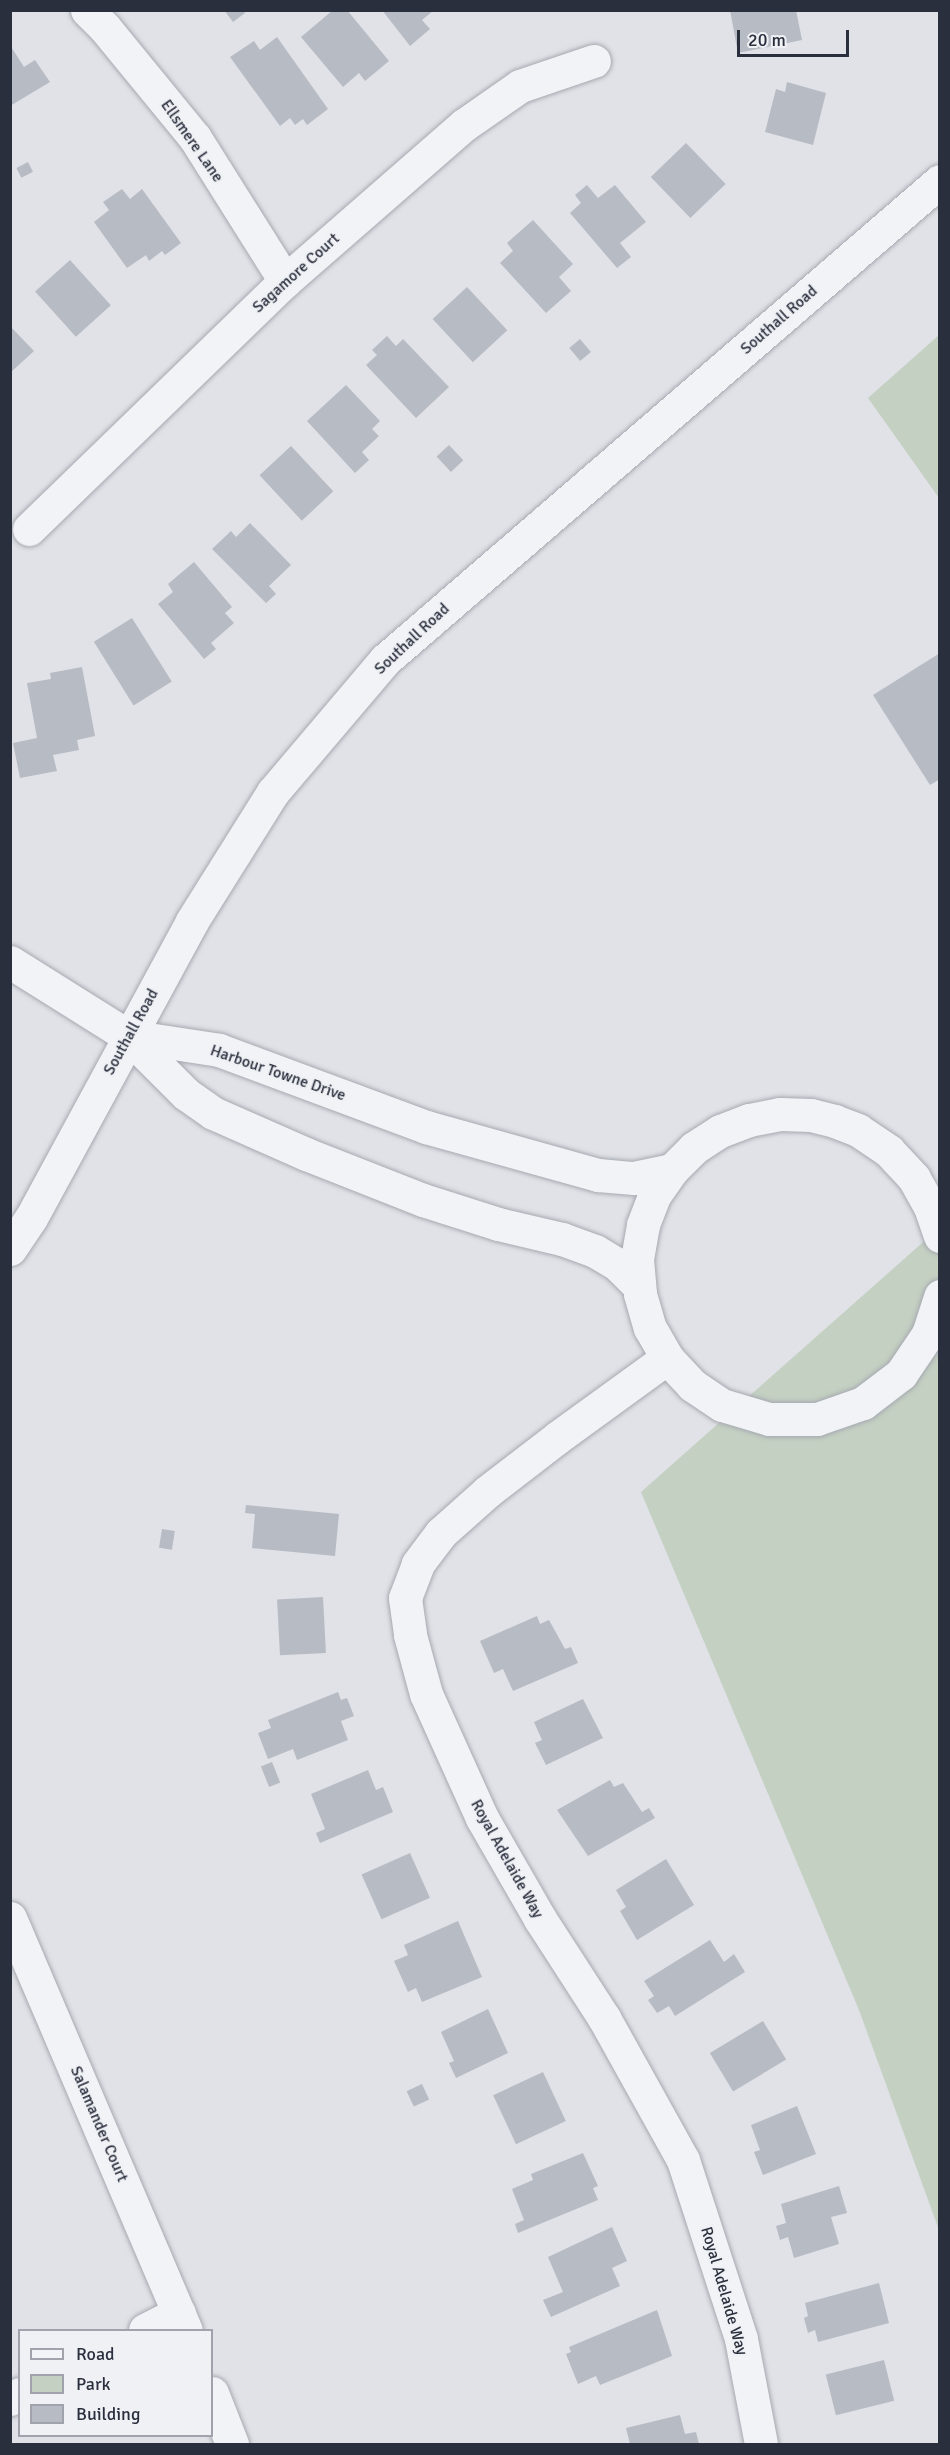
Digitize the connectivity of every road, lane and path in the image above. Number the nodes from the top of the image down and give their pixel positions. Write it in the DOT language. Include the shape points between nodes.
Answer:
graph roads {
  1 [pos="87,10"];
  2 [pos="594,61"];
  3 [pos="939,181"];
  4 [pos="285,281"];
  5 [pos="29,529"];
  6 [pos="10,962"];
  7 [pos="128,1036"];
  8 [pos="672,1170"];
  9 [pos="927,1171"];
  10 [pos="939,1236"];
  11 [pos="10,1249"];
  12 [pos="639,1286"];
  13 [pos="939,1296"];
  14 [pos="934,1336"];
  15 [pos="667,1358"];
  16 [pos="10,1918"];
  17 [pos="183,2322"];
  18 [pos="153,2329"];
  19 [pos="213,2396"];
  20 [pos="232,2445"];
  21 [pos="761,2445"];
  1 -- 4 [label="street, Ellsmere Lane" via="195,138"];
  2 -- 4 [label="street, Sagamore Court" via="520,87 464,125"];
  3 -- 7 [label="street, Southall Road" via="385,660 273,792 192,921"];
  4 -- 5 [label="street, Sagamore Court"];
  6 -- 7 [label="street"];
  7 -- 8 [label="street, Harbour Towne Drive" via="219,1050 426,1127 598,1175 634,1178"];
  7 -- 11 [label="street, Southall Road" via="31,1218"];
  7 -- 12 [label="street" via="186,1094 213,1113 423,1200 595,1251 617,1264"];
  8 -- 9 [label="street" via="694,1148 720,1131 780,1114 811,1115 858,1130"];
  8 -- 12 [label="street" via="654,1196 643,1225 637,1259"];
  9 -- 10 [label="street" via="930,1207"];
  12 -- 15 [label="street" via="650,1328"];
  13 -- 14 [label="street"];
  14 -- 15 [label="street" via="901,1374 863,1403 817,1419 769,1419 722,1405 692,1385"];
  15 -- 21 [label="street, Royal Adelaide Way" via="487,1492 441,1533 418,1563 405,1598 410,1635 426,1694 482,1818 540,1919 604,2018 683,2160 741,2339"];
  16 -- 17 [label="street, Salamander Court"];
  17 -- 18 [label="street"];
  19 -- 20 [label="street"];
}
